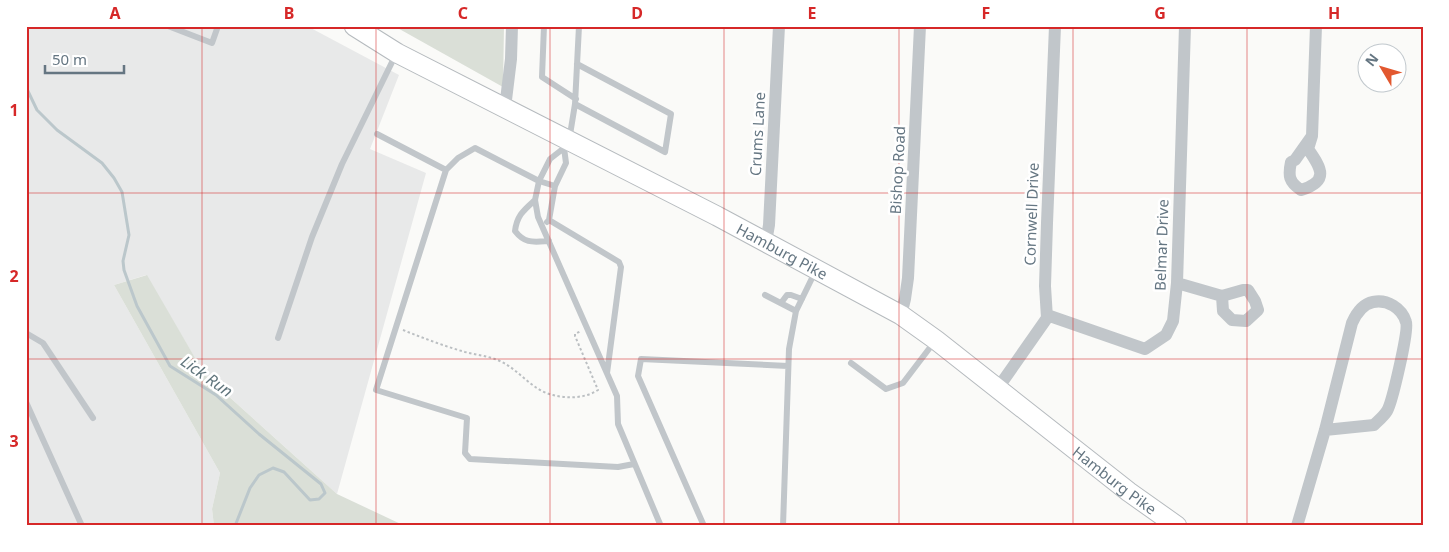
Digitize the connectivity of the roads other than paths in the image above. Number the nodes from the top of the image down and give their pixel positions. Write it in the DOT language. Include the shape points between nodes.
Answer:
graph roads {
  1 [pos="168,26"];
  2 [pos="218,26"];
  3 [pos="354,26"];
  4 [pos="512,26"];
  5 [pos="544,26"];
  6 [pos="579,26"];
  7 [pos="779,26"];
  8 [pos="920,26"];
  9 [pos="1055,26"];
  10 [pos="1185,26"];
  11 [pos="1316,26"];
  12 [pos="397,53"];
  13 [pos="577,64"];
  14 [pos="575,101"];
  15 [pos="505,108"];
  16 [pos="377,134"];
  17 [pos="1312,136"];
  18 [pos="566,145"];
  19 [pos="446,170"];
  20 [pos="539,181"];
  21 [pos="555,186"];
  22 [pos="535,200"];
  23 [pos="549,220"];
  24 [pos="544,227"];
  25 [pos="549,241"];
  26 [pos="766,242"];
  27 [pos="817,269"];
  28 [pos="1177,283"];
  29 [pos="765,295"];
  30 [pos="1222,296"];
  31 [pos="802,299"];
  32 [pos="781,303"];
  33 [pos="796,311"];
  34 [pos="1047,315"];
  35 [pos="901,316"];
  36 [pos="26,333"];
  37 [pos="278,338"];
  38 [pos="936,340"];
  39 [pos="851,363"];
  40 [pos="788,366"];
  41 [pos="607,373"];
  42 [pos="998,388"];
  43 [pos="26,402"];
  44 [pos="93,418"];
  45 [pos="1325,430"];
  46 [pos="634,464"];
  47 [pos="660,524"];
  48 [pos="82,526"];
  49 [pos="704,526"];
  50 [pos="783,526"];
  51 [pos="1177,526"];
  52 [pos="1297,526"];
  1 -- 2 [label="lane" via="212,43"];
  3 -- 12 [label="main road, Hamburg Pike"];
  4 -- 15 [label="street"];
  5 -- 14 [label="lane" via="542,78"];
  6 -- 13 [label="lane"];
  7 -- 26 [label="street, Crums Lane"];
  8 -- 35 [label="street, Bishop Road" via="908,278"];
  9 -- 34 [label="street, Cornwell Drive" via="1045,286"];
  10 -- 28 [label="street, Belmar Drive"];
  11 -- 17 [label="street"];
  12 -- 15 [label="main road, Hamburg Pike"];
  12 -- 37 [label="lane" via="342,164"];
  13 -- 14 [label="lane"];
  13 -- 14 [label="lane" via="671,114 665,152"];
  14 -- 18 [label="lane"];
  15 -- 18 [label="main road, Hamburg Pike"];
  16 -- 19 [label="lane"];
  18 -- 20 [label="lane" via="550,159"];
  18 -- 21 [label="lane" via="566,163"];
  18 -- 26 [label="main road, Hamburg Pike"];
  19 -- 20 [label="lane" via="475,148"];
  19 -- 46 [label="lane" via="376,390 467,418 464,453 470,459 618,467"];
  20 -- 21 [label="lane"];
  20 -- 22 [label="lane"];
  21 -- 23 [label="lane"];
  22 -- 24 [label="lane" via="538,217"];
  22 -- 25 [label="lane" via="520,212 515,231 528,242"];
  23 -- 24 [label="lane"];
  23 -- 41 [label="lane" via="619,262 621,267"];
  24 -- 25 [label="lane"];
  25 -- 41 [label="lane"];
  26 -- 27 [label="main road, Hamburg Pike"];
  27 -- 31 [label="lane"];
  27 -- 35 [label="main road, Hamburg Pike"];
  28 -- 30 [label="street"];
  28 -- 34 [label="street, Belmar Drive" via="1173,321 1166,335 1145,349"];
  29 -- 32 [label="lane"];
  31 -- 32 [label="lane" via="787,295"];
  31 -- 33 [label="lane"];
  32 -- 33 [label="lane"];
  33 -- 40 [label="lane"];
  34 -- 42 [label="street"];
  35 -- 38 [label="main road, Hamburg Pike"];
  36 -- 44 [label="lane" via="43,343"];
  38 -- 39 [label="lane" via="903,383 893,388 886,389"];
  38 -- 42 [label="main road, Hamburg Pike"];
  40 -- 49 [label="lane" via="641,359 638,376"];
  40 -- 50 [label="lane"];
  41 -- 46 [label="lane" via="617,396 618,424"];
  42 -- 51 [label="main road, Hamburg Pike"];
  43 -- 48 [label="lane"];
  45 -- 45 [label="street" via="1352,322 1358,311 1373,302 1392,304 1402,312 1407,323 1406,341 1388,410 1374,426"];
  45 -- 52 [label="street"];
  46 -- 47 [label="lane"];
}
